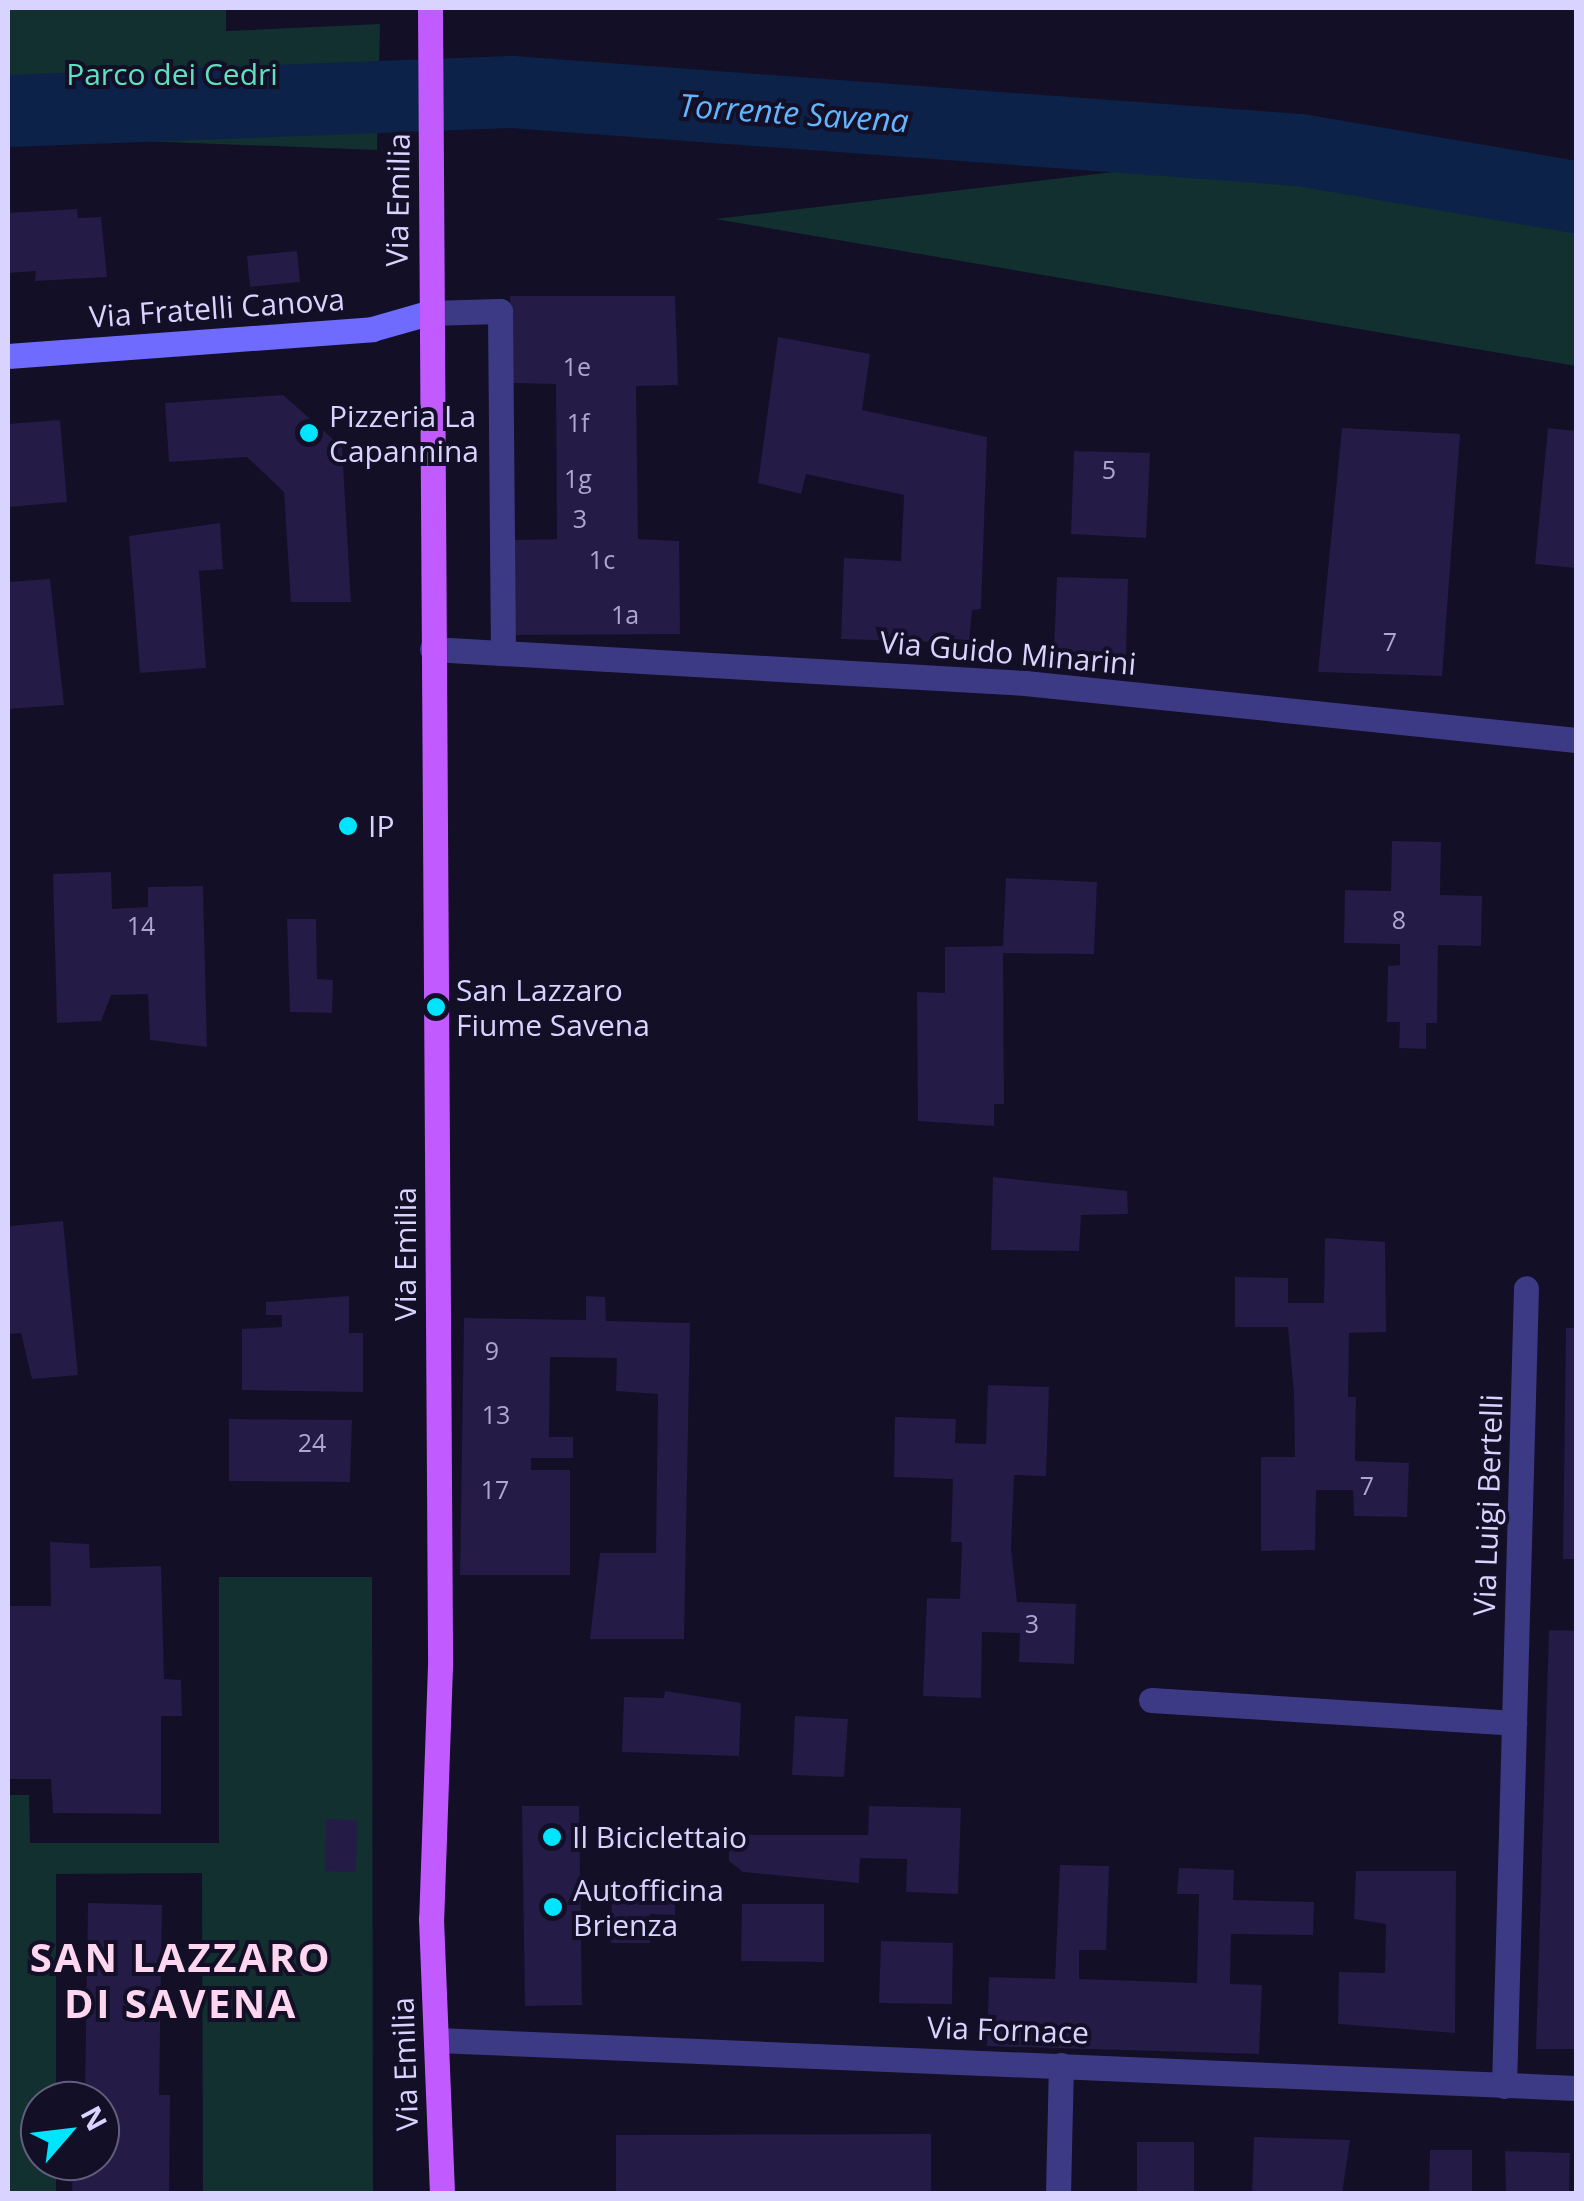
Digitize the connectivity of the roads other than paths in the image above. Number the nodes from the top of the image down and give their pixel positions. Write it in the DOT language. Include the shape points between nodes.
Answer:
graph roads {
  1 [pos="430,8"];
  2 [pos="428,313"];
  3 [pos="8,356"];
  4 [pos="432,649"];
  5 [pos="503,652"];
  6 [pos="1576,740"];
  7 [pos="1526,1288"];
  8 [pos="1151,1700"];
  9 [pos="1514,1723"];
  10 [pos="437,2040"];
  11 [pos="1062,2065"];
  12 [pos="1504,2086"];
  13 [pos="1576,2088"];
  14 [pos="442,2194"];
  15 [pos="1058,2194"];
  1 -- 2 [label="main road, Via Emilia"];
  2 -- 3 [label="street, Via Fratelli Canova" via="372,329"];
  2 -- 4 [label="main road, Via Emilia"];
  2 -- 5 [label="street" via="500,311"];
  4 -- 5 [label="street, Via Guido Minarini"];
  4 -- 10 [label="main road, Via Emilia"];
  5 -- 6 [label="street, Via Guido Minarini" via="1025,683"];
  7 -- 9 [label="street, Via Luigi Bertelli"];
  8 -- 9 [label="street"];
  9 -- 12 [label="street, Via Luigi Bertelli"];
  10 -- 11 [label="street, Via Fornace"];
  10 -- 14 [label="main road, Via Emilia"];
  11 -- 12 [label="street, Via Fornace"];
  11 -- 15 [label="street"];
  12 -- 13 [label="street, Via Fornace"];
}
